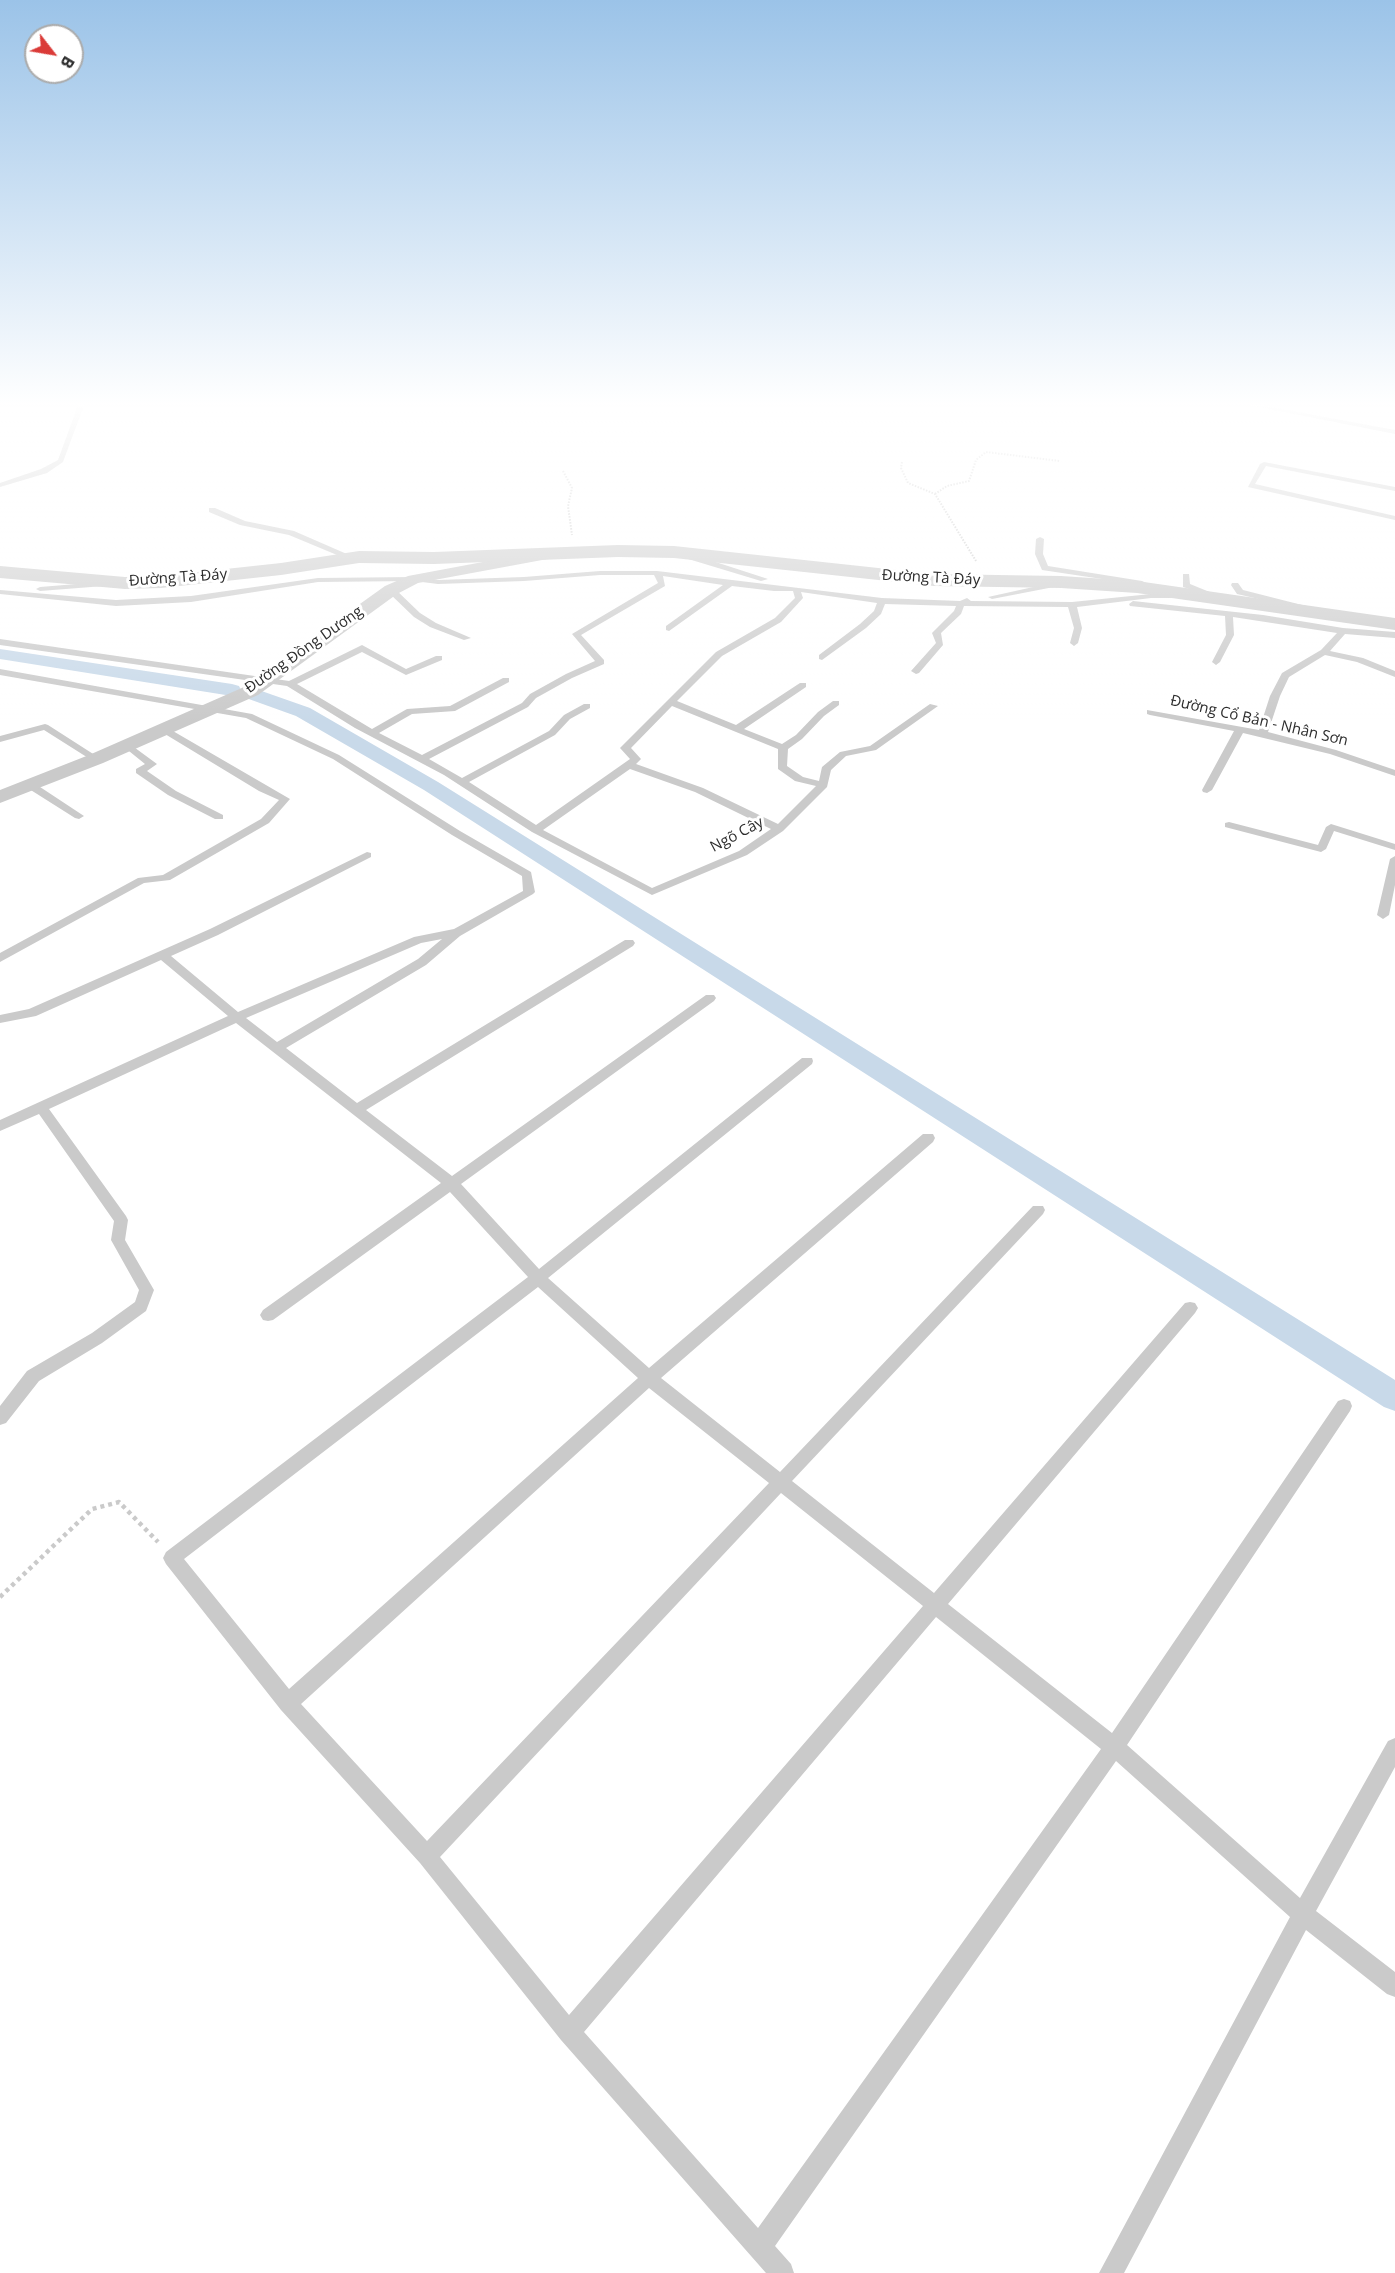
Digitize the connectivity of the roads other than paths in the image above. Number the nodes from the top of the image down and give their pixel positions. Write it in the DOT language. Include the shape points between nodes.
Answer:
graph roads {
  1 [pos="215,511"];
  2 [pos="1365,511"];
  3 [pos="1395,518"];
  4 [pos="1040,539"];
  5 [pos="674,552"];
  6 [pos="547,555"];
  7 [pos="352,558"];
  8 [pos="0,572"];
  9 [pos="657,573"];
  10 [pos="414,579"];
  11 [pos="732,582"];
  12 [pos="1060,582"];
  13 [pos="124,583"];
  14 [pos="1184,588"];
  15 [pos="796,589"];
  16 [pos="391,590"];
  17 [pos="0,592"];
  18 [pos="1235,600"];
  19 [pos="882,601"];
  20 [pos="1107,601"];
  21 [pos="962,603"];
  22 [pos="1072,605"];
  23 [pos="1263,618"];
  24 [pos="1346,621"];
  25 [pos="1395,624"];
  26 [pos="669,628"];
  27 [pos="1395,635"];
  28 [pos="467,638"];
  29 [pos="0,642"];
  30 [pos="1074,643"];
  31 [pos="1324,652"];
  32 [pos="822,657"];
  33 [pos="439,658"];
  34 [pos="1216,662"];
  35 [pos="916,671"];
  36 [pos="0,672"];
  37 [pos="1395,674"];
  38 [pos="268,679"];
  39 [pos="506,680"];
  40 [pos="290,684"];
  41 [pos="803,685"];
  42 [pos="671,702"];
  43 [pos="837,703"];
  44 [pos="586,706"];
  45 [pos="933,706"];
  46 [pos="209,709"];
  47 [pos="1150,712"];
  48 [pos="164,729"];
  49 [pos="736,730"];
  50 [pos="1239,731"];
  51 [pos="372,733"];
  52 [pos="1263,734"];
  53 [pos="0,739"];
  54 [pos="127,745"];
  55 [pos="783,748"];
  56 [pos="96,759"];
  57 [pos="422,759"];
  58 [pos="629,765"];
  59 [pos="1395,773"];
  60 [pos="462,782"];
  61 [pos="30,785"];
  62 [pos="823,785"];
  63 [pos="1207,790"];
  64 [pos="0,797"];
  65 [pos="79,816"];
  66 [pos="219,817"];
  67 [pos="1229,825"];
  68 [pos="536,830"];
  69 [pos="779,830"];
  70 [pos="1395,847"];
  71 [pos="367,855"];
  72 [pos="1395,859"];
  73 [pos="1383,915"];
  74 [pos="456,933"];
  75 [pos="629,943"];
  76 [pos="162,955"];
  77 [pos="0,958"];
  78 [pos="710,998"];
  79 [pos="237,1017"];
  80 [pos="0,1019"];
  81 [pos="276,1048"];
  82 [pos="807,1061"];
  83 [pos="41,1107"];
  84 [pos="356,1110"];
  85 [pos="0,1126"];
  86 [pos="928,1138"];
  87 [pos="451,1183"];
  88 [pos="1038,1210"];
  89 [pos="538,1278"];
  90 [pos="1190,1308"];
  91 [pos="268,1315"];
  92 [pos="649,1378"];
  93 [pos="1344,1407"];
  94 [pos="0,1418"];
  95 [pos="781,1481"];
  96 [pos="935,1604"];
  97 [pos="288,1703"];
  98 [pos="1114,1747"];
  99 [pos="1395,1748"];
  100 [pos="427,1856"];
  101 [pos="1303,1914"];
  102 [pos="1395,1986"];
  103 [pos="569,2032"];
  104 [pos="759,2248"];
  105 [pos="782,2273"];
  106 [pos="1111,2273"];
  1 -- 7 [label="lane" via="243,523 291,533"];
  2 -- 3 [label="lane"];
  4 -- 14 [label="lane" via="1039,554 1045,568"];
  5 -- 6 [label="street, Đường Tà Đáy"];
  5 -- 12 [label="street, Đường Tà Đáy" via="924,579"];
  5 -- 15 [label="lane"];
  6 -- 7 [label="street, Đường Tà Đáy"];
  6 -- 10 [label="street, Đường Đồng Dương"];
  7 -- 13 [label="street, Đường Tà Đáy" via="225,575"];
  8 -- 13 [label="street, Đường Tà Đáy"];
  9 -- 10 [label="lane" via="438,582"];
  9 -- 11 [label="lane"];
  9 -- 57 [label="lane" via="662,584 576,634 601,662"];
  10 -- 16 [label="street, Đường Đồng Dương"];
  10 -- 17 [label="lane" via="318,580 191,599 116,603"];
  11 -- 15 [label="lane"];
  11 -- 26 [label="lane"];
  12 -- 14 [label="street, Đường Tà Đáy"];
  12 -- 21 [label="lane"];
  13 -- 17 [label="lane"];
  14 -- 18 [label="street, Đường Tà Đáy"];
  14 -- 20 [label="lane"];
  15 -- 19 [label="lane"];
  15 -- 42 [label="lane" via="799,598 778,620 720,654"];
  16 -- 28 [label="lane" via="417,615"];
  16 -- 38 [label="street, Đường Đồng Dương"];
  18 -- 20 [label="lane"];
  18 -- 23 [label="lane"];
  18 -- 24 [label="street, Đường Tà Đáy"];
  18 -- 34 [label="lane" via="1230,635"];
  19 -- 21 [label="lane"];
  19 -- 32 [label="lane" via="878,612"];
  20 -- 22 [label="lane"];
  21 -- 22 [label="lane"];
  21 -- 35 [label="lane" via="936,633 940,643"];
  22 -- 30 [label="lane" via="1078,628"];
  23 -- 24 [label="lane"];
  23 -- 24 [label="lane"];
  24 -- 25 [label="street, Đường Tà Đáy"];
  24 -- 27 [label="lane"];
  24 -- 31 [label="lane"];
  29 -- 38 [label="lane"];
  31 -- 37 [label="lane" via="1360,660"];
  31 -- 52 [label="lane" via="1286,675"];
  33 -- 40 [label="lane" via="406,672 362,648"];
  36 -- 46 [label="lane"];
  38 -- 40 [label="lane"];
  38 -- 46 [label="street, Đường Đồng Dương"];
  39 -- 51 [label="lane" via="452,709 410,711"];
  40 -- 51 [label="lane"];
  41 -- 49 [label="lane"];
  42 -- 49 [label="lane"];
  42 -- 58 [label="lane" via="625,748 636,759"];
  43 -- 55 [label="lane"];
  44 -- 60 [label="lane" via="543,739"];
  45 -- 62 [label="lane, Ngõ Cây" via="873,748 843,754 826,769"];
  46 -- 48 [label="street, Đường Đồng Dương"];
  46 -- 74 [label="lane" via="249,716 336,757 527,873 530,892"];
  47 -- 50 [label="lane, Đường Cổ Bản - Nhân Sơn"];
  48 -- 54 [label="street, Đường Đồng Dương"];
  48 -- 77 [label="lane" via="285,799 265,821 166,878 142,880"];
  49 -- 55 [label="lane"];
  50 -- 52 [label="lane, Đường Cổ Bản - Nhân Sơn"];
  50 -- 63 [label="lane"];
  51 -- 57 [label="lane"];
  52 -- 59 [label="lane, Đường Cổ Bản - Nhân Sơn"];
  53 -- 56 [label="lane" via="45,728"];
  54 -- 56 [label="street, Đường Đồng Dương"];
  54 -- 66 [label="lane" via="152,764 140,771"];
  55 -- 62 [label="lane" via="782,767 799,779"];
  56 -- 61 [label="street, Đường Đồng Dương"];
  57 -- 60 [label="lane"];
  58 -- 68 [label="lane"];
  58 -- 69 [label="lane" via="699,790"];
  60 -- 68 [label="lane"];
  61 -- 64 [label="street, Đường Đồng Dương"];
  61 -- 65 [label="lane"];
  62 -- 69 [label="lane, Ngõ Cây"];
  67 -- 70 [label="lane" via="1321,849 1331,827"];
  68 -- 69 [label="lane, Ngõ Cây" via="652,892 743,853"];
  71 -- 76 [label="lane"];
  72 -- 73 [label="lane"];
  74 -- 79 [label="lane" via="418,940"];
  74 -- 81 [label="lane" via="422,962"];
  75 -- 84 [label="lane"];
  76 -- 79 [label="lane"];
  76 -- 80 [label="lane" via="32,1013"];
  78 -- 87 [label="lane"];
  79 -- 81 [label="lane"];
  79 -- 83 [label="lane"];
  81 -- 84 [label="lane"];
  82 -- 89 [label="lane"];
  83 -- 85 [label="lane"];
  83 -- 94 [label="lane" via="121,1220 118,1240 147,1290 141,1306 33,1376"];
  84 -- 87 [label="lane"];
  86 -- 92 [label="lane"];
  87 -- 89 [label="lane"];
  87 -- 91 [label="lane"];
  88 -- 95 [label="lane"];
  89 -- 92 [label="lane"];
  89 -- 97 [label="lane" via="172,1558"];
  90 -- 96 [label="lane"];
  92 -- 95 [label="lane"];
  92 -- 97 [label="lane"];
  93 -- 98 [label="lane"];
  95 -- 96 [label="lane"];
  95 -- 100 [label="lane"];
  96 -- 98 [label="lane"];
  96 -- 103 [label="lane"];
  97 -- 100 [label="lane"];
  98 -- 101 [label="lane"];
  98 -- 104 [label="lane"];
  99 -- 101 [label="lane"];
  100 -- 103 [label="lane"];
  101 -- 102 [label="lane"];
  101 -- 106 [label="lane"];
  103 -- 104 [label="lane"];
  104 -- 105 [label="lane"];
}
